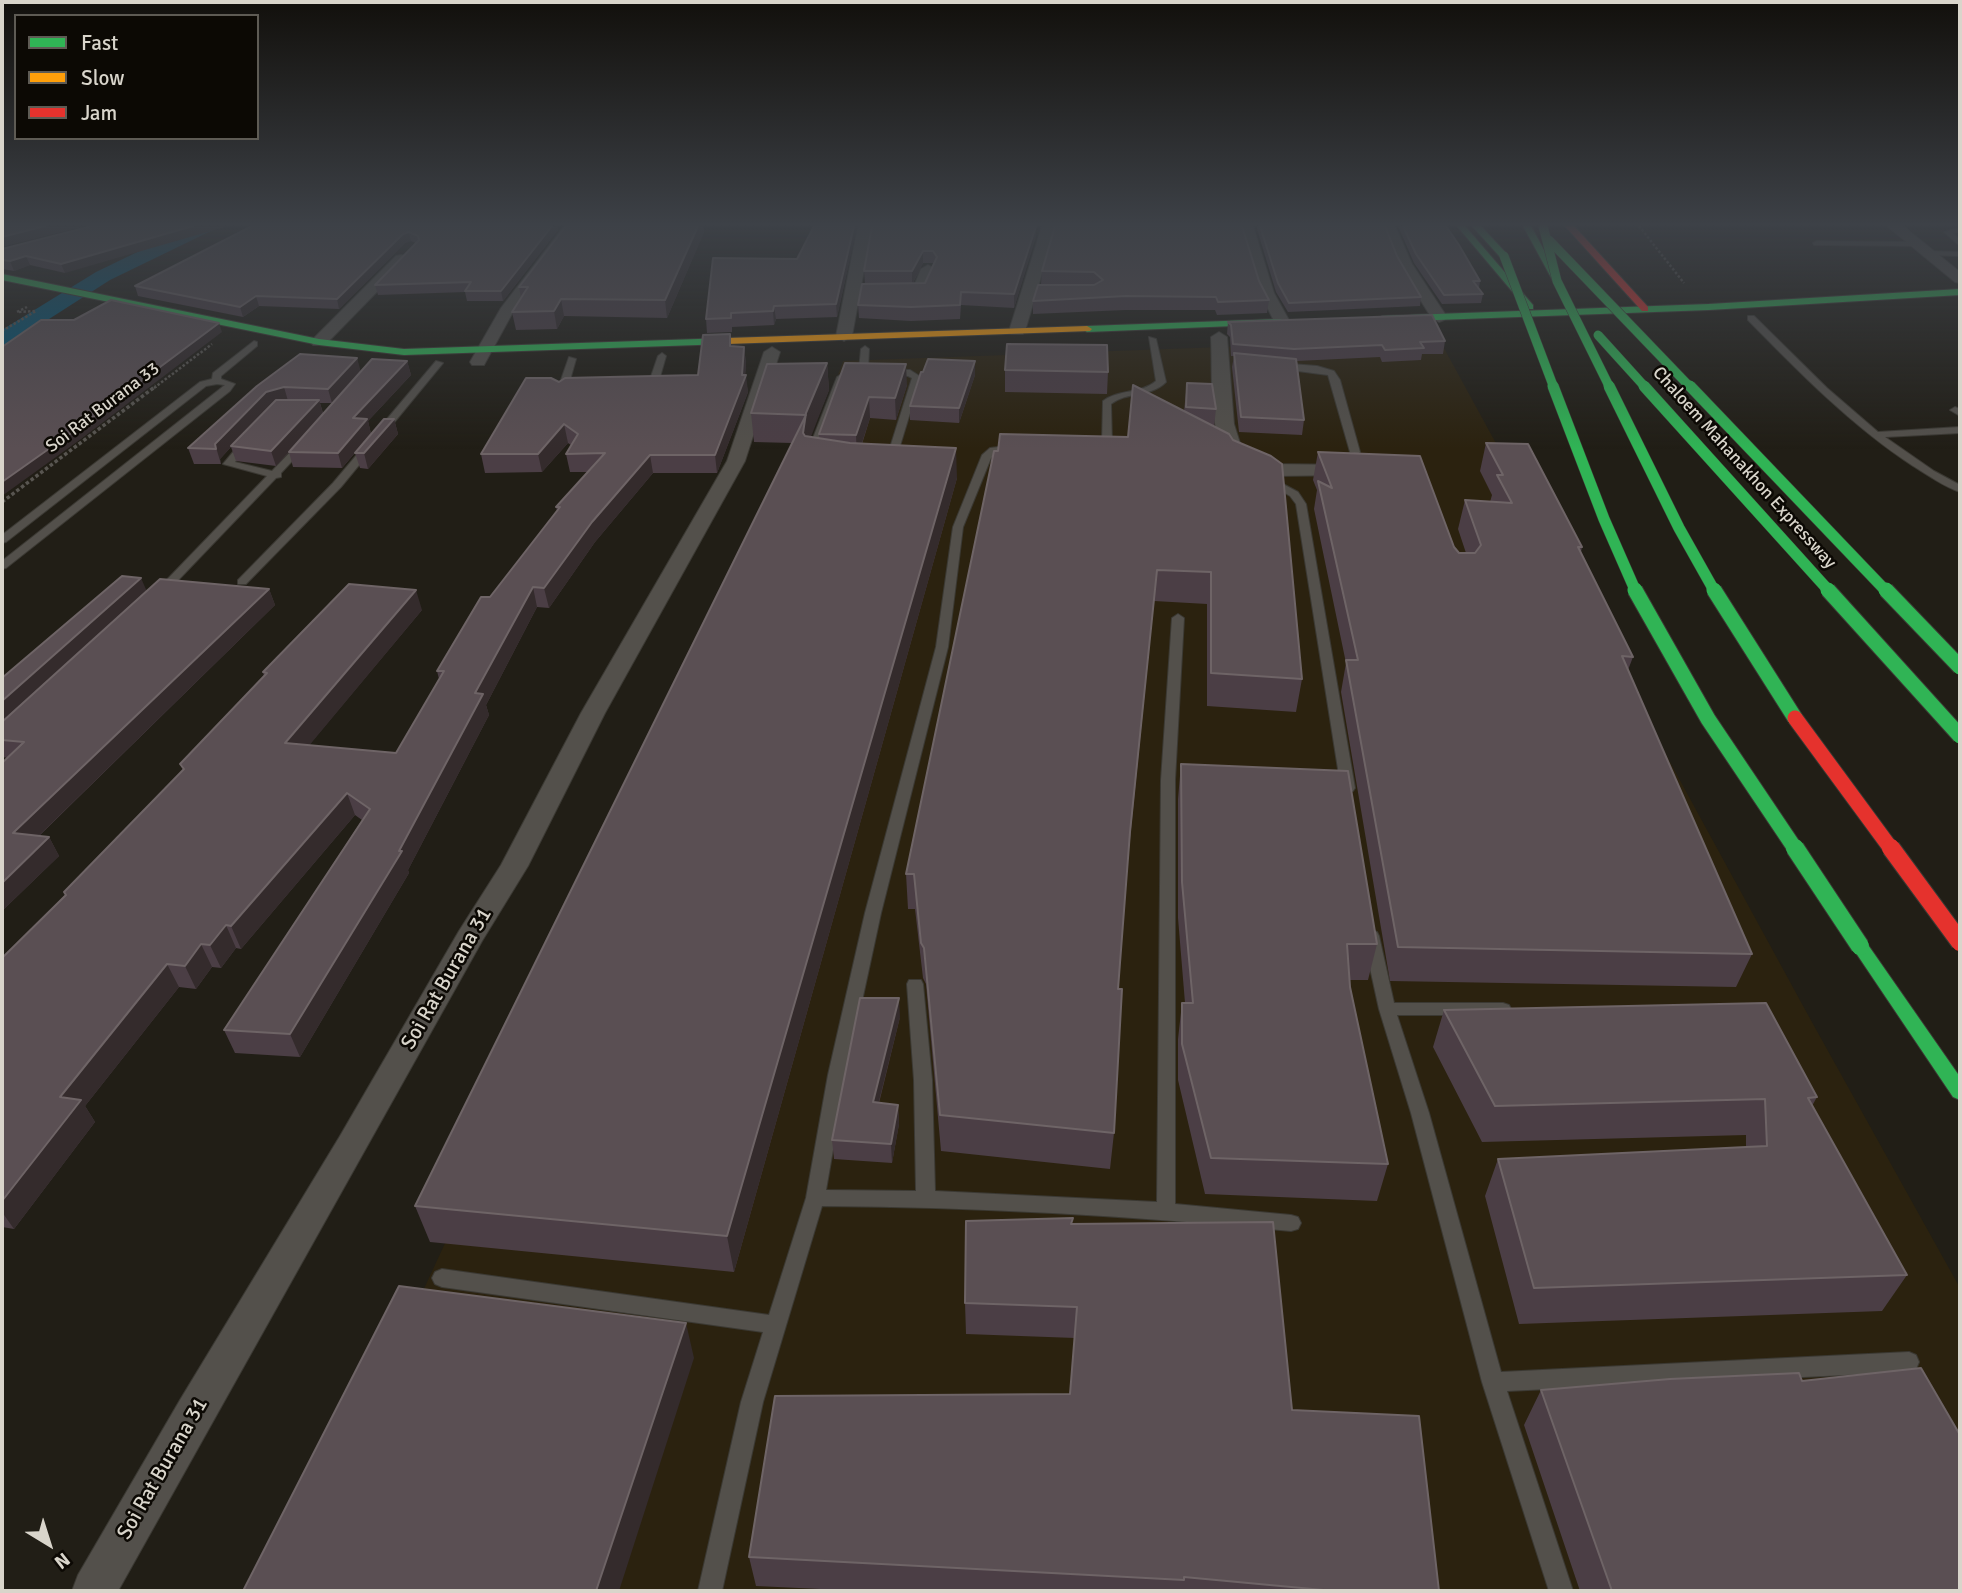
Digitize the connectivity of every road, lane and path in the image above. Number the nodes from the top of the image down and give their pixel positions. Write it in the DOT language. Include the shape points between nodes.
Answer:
graph roads {
  1 [pos="40,300"];
  2 [pos="42,300"];
  3 [pos="120,300"];
  4 [pos="360,300"];
  5 [pos="514,300"];
  6 [pos="851,300"];
  7 [pos="1031,300"];
  8 [pos="1272,300"];
  9 [pos="1428,300"];
  10 [pos="1521,300"];
  11 [pos="1525,300"];
  12 [pos="1566,300"];
  13 [pos="1567,300"];
  14 [pos="1607,300"];
  15 [pos="1637,300"];
  16 [pos="1805,300"];
  17 [pos="1960,305"];
  18 [pos="1645,309"];
  19 [pos="1536,313"];
  20 [pos="1439,317"];
  21 [pos="1751,318"];
  22 [pos="1288,326"];
  23 [pos="2,331"];
  24 [pos="1017,331"];
  25 [pos="222,337"];
  26 [pos="844,337"];
  27 [pos="1219,337"];
  28 [pos="1152,339"];
  29 [pos="319,342"];
  30 [pos="254,344"];
  31 [pos="865,349"];
  32 [pos="772,352"];
  33 [pos="482,356"];
  34 [pos="662,356"];
  35 [pos="572,359"];
  36 [pos="431,360"];
  37 [pos="1262,364"];
  38 [pos="863,372"];
  39 [pos="217,381"];
  40 [pos="650,391"];
  41 [pos="561,394"];
  42 [pos="1960,430"];
  43 [pos="1874,435"];
  44 [pos="252,436"];
  45 [pos="310,437"];
  46 [pos="1026,448"];
  47 [pos="1088,449"];
  48 [pos="1355,452"];
  49 [pos="1257,469"];
  50 [pos="1364,472"];
  51 [pos="277,475"];
  52 [pos="1960,489"];
  53 [pos="2,502"];
  54 [pos="2,540"];
  55 [pos="2,566"];
  56 [pos="242,582"];
  57 [pos="147,605"];
  58 [pos="1178,618"];
  59 [pos="1960,667"];
  60 [pos="1960,736"];
  61 [pos="1352,809"];
  62 [pos="1370,926"];
  63 [pos="1960,942"];
  64 [pos="915,984"];
  65 [pos="1387,1009"];
  66 [pos="1522,1009"];
  67 [pos="1960,1092"];
  68 [pos="815,1198"];
  69 [pos="926,1199"];
  70 [pos="1166,1211"];
  71 [pos="1291,1223"];
  72 [pos="442,1278"];
  73 [pos="776,1325"];
  74 [pos="1909,1362"];
  75 [pos="1493,1382"];
  76 [pos="94,1591"];
  77 [pos="710,1591"];
  78 [pos="1561,1591"];
  1 -- 23 [label="path" via="17,312 36,311"];
  2 -- 25 [label="main road"];
  3 -- 29 [label="main road"];
  4 -- 29 [label="street"];
  5 -- 33 [label="street"];
  6 -- 26 [label="street"];
  7 -- 24 [label="street"];
  8 -- 22 [label="street"];
  9 -- 20 [label="street"];
  10 -- 67 [label="main road, bridge" via="1604,519 1653,625 1708,719"];
  11 -- 19 [label="main road"];
  12 -- 60 [label="main road, Chaloem Mahanakhon Expressway, bridge"];
  13 -- 63 [label="main road, bridge" via="1679,528 1729,616 1795,717"];
  14 -- 59 [label="main road, Chaloem Mahanakhon Expressway, bridge"];
  15 -- 18 [label="main road"];
  16 -- 18 [label="main road"];
  17 -- 21 [label="main road"];
  18 -- 19 [label="main road"];
  19 -- 20 [label="main road"];
  20 -- 21 [label="main road" via="1366,325"];
  21 -- 43 [label="lane"];
  22 -- 24 [label="main road"];
  22 -- 27 [label="main road"];
  24 -- 26 [label="main road"];
  25 -- 30 [label="main road"];
  25 -- 53 [label="path, Soi Rat Burana 33"];
  26 -- 33 [label="main road"];
  27 -- 28 [label="main road"];
  27 -- 49 [label="street" via="1228,361 1225,430 1234,459"];
  28 -- 31 [label="main road"];
  28 -- 47 [label="lane" via="1161,382 1150,390 1110,398 1106,403 1107,444"];
  29 -- 36 [label="main road"];
  30 -- 36 [label="main road" via="327,358"];
  30 -- 39 [label="lane" via="216,374"];
  31 -- 32 [label="main road"];
  31 -- 38 [label="lane"];
  32 -- 34 [label="main road"];
  32 -- 76 [label="street, Soi Rat Burana 31" via="736,461 593,713 514,866"];
  33 -- 35 [label="main road"];
  33 -- 36 [label="main road"];
  34 -- 35 [label="main road"];
  34 -- 40 [label="lane"];
  35 -- 41 [label="lane"];
  36 -- 56 [label="lane" via="337,485"];
  37 -- 48 [label="lane" via="1331,373"];
  38 -- 38 [label="lane" via="917,377 891,459 877,464 815,462 810,458 841,377"];
  39 -- 54 [label="lane" via="203,383"];
  39 -- 55 [label="lane" via="230,384"];
  42 -- 43 [label="lane"];
  43 -- 52 [label="lane"];
  44 -- 51 [label="lane" via="228,464"];
  45 -- 51 [label="lane"];
  46 -- 68 [label="lane" via="1001,448 986,457 958,527 942,647 873,913"];
  49 -- 50 [label="street"];
  49 -- 61 [label="lane" via="1301,504 1341,783"];
  51 -- 57 [label="lane"];
  58 -- 70 [label="lane"];
  62 -- 65 [label="lane"];
  64 -- 69 [label="lane"];
  65 -- 66 [label="lane"];
  65 -- 75 [label="lane"];
  68 -- 69 [label="lane"];
  68 -- 73 [label="lane"];
  69 -- 70 [label="lane"];
  70 -- 71 [label="lane"];
  72 -- 73 [label="lane"];
  73 -- 77 [label="lane" via="752,1402"];
  74 -- 75 [label="lane"];
  75 -- 78 [label="lane"];
}
